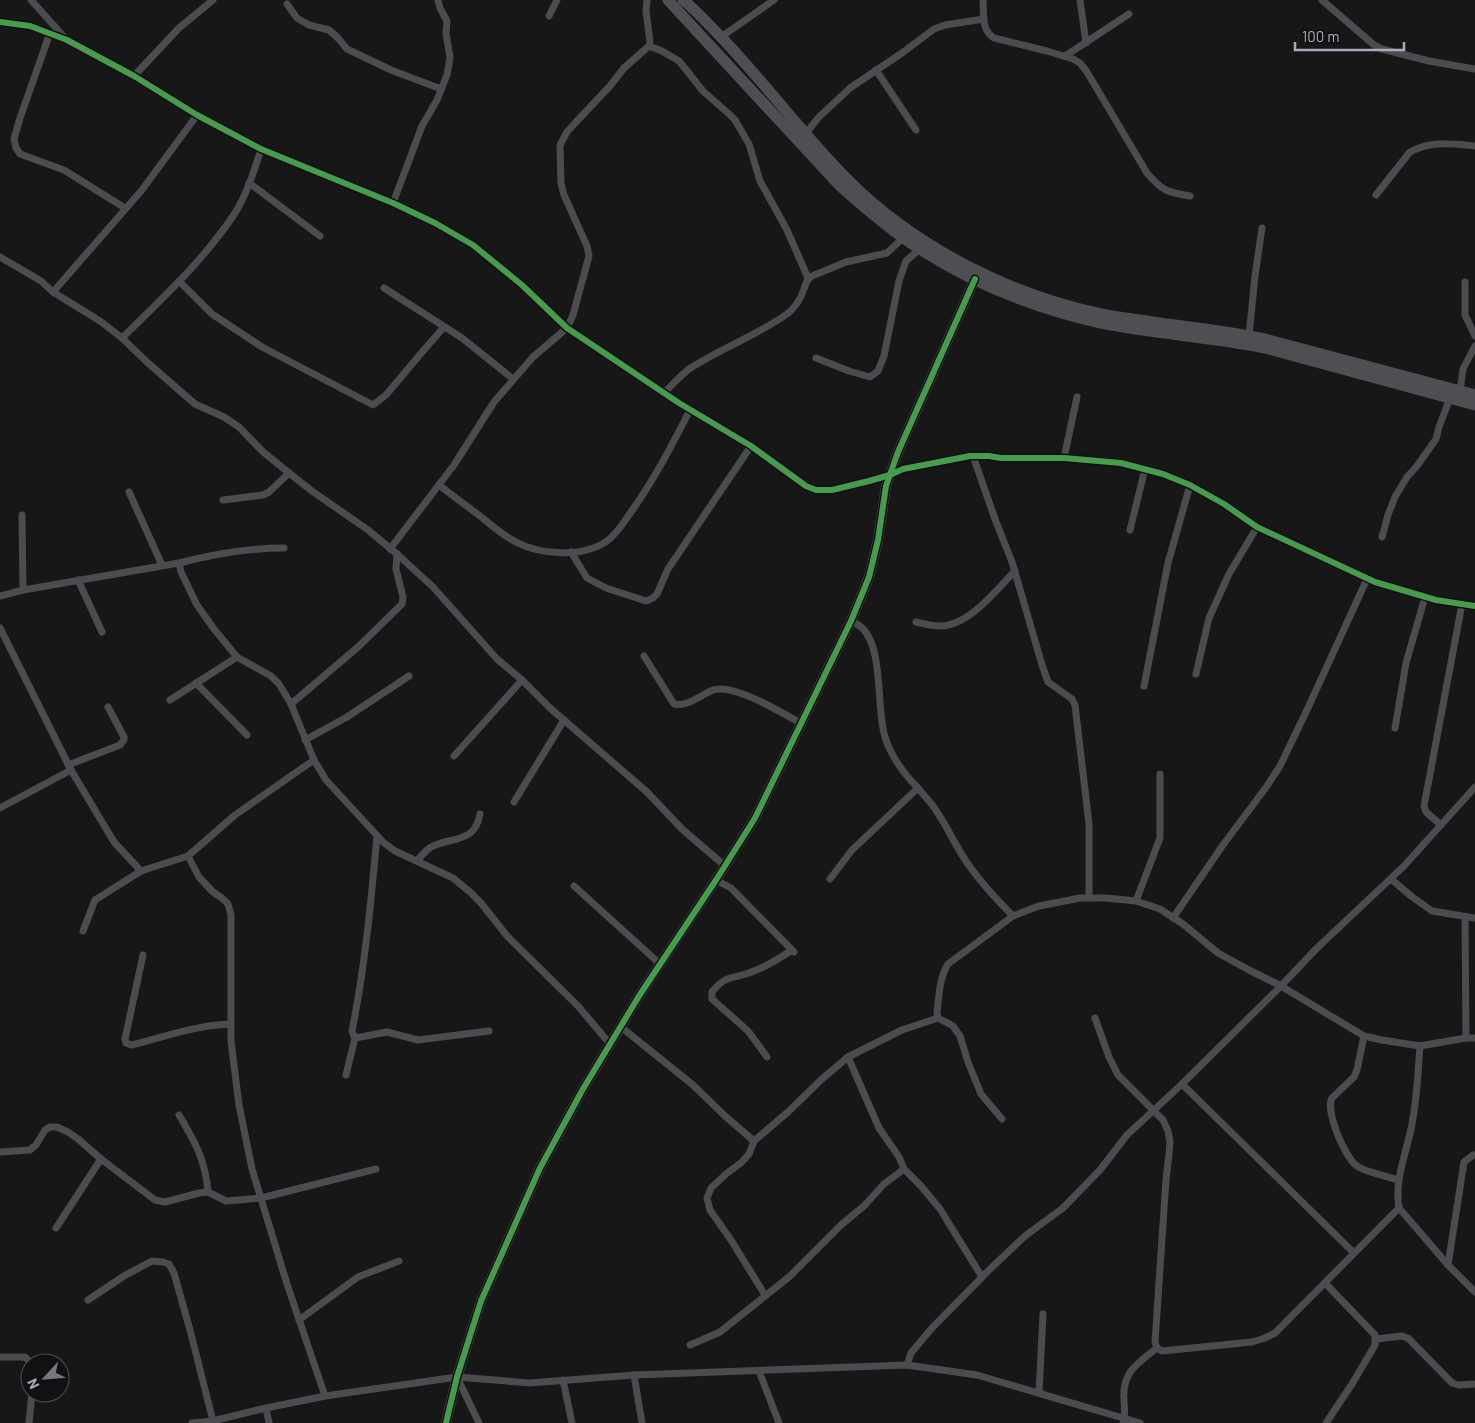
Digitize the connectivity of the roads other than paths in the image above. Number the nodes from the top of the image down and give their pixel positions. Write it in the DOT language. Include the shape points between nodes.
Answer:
graph roads {
  1 [pos="31,0"];
  2 [pos="212,0"];
  3 [pos="438,0"];
  4 [pos="557,0"];
  5 [pos="647,0"];
  6 [pos="668,0"];
  7 [pos="683,0"];
  8 [pos="774,0"];
  9 [pos="983,0"];
  10 [pos="1080,0"];
  11 [pos="1322,0"];
  12 [pos="287,4"];
  13 [pos="1129,14"];
  14 [pos="549,16"];
  15 [pos="984,19"];
  16 [pos="0,22"];
  17 [pos="50,33"];
  18 [pos="721,37"];
  19 [pos="67,40"];
  20 [pos="1086,43"];
  21 [pos="649,46"];
  22 [pos="1066,56"];
  23 [pos="1475,69"];
  24 [pos="876,70"];
  25 [pos="134,76"];
  26 [pos="442,89"];
  27 [pos="197,115"];
  28 [pos="916,130"];
  29 [pos="806,133"];
  30 [pos="1475,146"];
  31 [pos="261,149"];
  32 [pos="249,183"];
  33 [pos="1190,196"];
  34 [pos="1376,196"];
  35 [pos="393,203"];
  36 [pos="125,208"];
  37 [pos="1262,228"];
  38 [pos="320,236"];
  39 [pos="903,238"];
  40 [pos="920,249"];
  41 [pos="0,257"];
  42 [pos="808,278"];
  43 [pos="975,279"];
  44 [pos="179,281"];
  45 [pos="1465,282"];
  46 [pos="384,288"];
  47 [pos="53,292"];
  48 [pos="444,328"];
  49 [pos="567,328"];
  50 [pos="1250,336"];
  51 [pos="1475,336"];
  52 [pos="122,338"];
  53 [pos="1475,346"];
  54 [pos="816,358"];
  55 [pos="513,379"];
  56 [pos="1460,391"];
  57 [pos="664,394"];
  58 [pos="1475,395"];
  59 [pos="1077,397"];
  60 [pos="1450,398"];
  61 [pos="1475,405"];
  62 [pos="690,410"];
  63 [pos="751,446"];
  64 [pos="973,456"];
  65 [pos="1064,458"];
  66 [pos="1144,469"];
  67 [pos="289,473"];
  68 [pos="890,475"];
  69 [pos="439,485"];
  70 [pos="1190,485"];
  71 [pos="129,492"];
  72 [pos="223,500"];
  73 [pos="22,514"];
  74 [pos="1257,527"];
  75 [pos="1130,530"];
  76 [pos="1382,537"];
  77 [pos="284,548"];
  78 [pos="390,549"];
  79 [pos="571,552"];
  80 [pos="397,554"];
  81 [pos="179,563"];
  82 [pos="162,565"];
  83 [pos="1014,571"];
  84 [pos="1367,579"];
  85 [pos="78,580"];
  86 [pos="23,590"];
  87 [pos="0,596"];
  88 [pos="1424,597"];
  89 [pos="1462,604"];
  90 [pos="1475,606"];
  91 [pos="851,620"];
  92 [pos="916,622"];
  93 [pos="0,628"];
  94 [pos="102,632"];
  95 [pos="644,656"];
  96 [pos="237,657"];
  97 [pos="1196,674"];
  98 [pos="409,676"];
  99 [pos="522,680"];
  100 [pos="196,683"];
  101 [pos="1144,686"];
  102 [pos="170,700"];
  103 [pos="291,704"];
  104 [pos="108,707"];
  105 [pos="564,720"];
  106 [pos="802,724"];
  107 [pos="1395,728"];
  108 [pos="247,735"];
  109 [pos="305,740"];
  110 [pos="454,756"];
  111 [pos="314,760"];
  112 [pos="70,767"];
  113 [pos="1160,774"];
  114 [pos="1475,787"];
  115 [pos="918,788"];
  116 [pos="514,802"];
  117 [pos="0,808"];
  118 [pos="480,814"];
  119 [pos="1441,825"];
  120 [pos="377,836"];
  121 [pos="188,856"];
  122 [pos="417,861"];
  123 [pos="725,866"];
  124 [pos="141,871"];
  125 [pos="830,878"];
  126 [pos="1391,879"];
  127 [pos="716,880"];
  128 [pos="574,886"];
  129 [pos="1089,898"];
  130 [pos="1136,901"];
  131 [pos="1014,916"];
  132 [pos="1465,917"];
  133 [pos="1173,918"];
  134 [pos="1475,918"];
  135 [pos="83,931"];
  136 [pos="143,955"];
  137 [pos="660,964"];
  138 [pos="1281,986"];
  139 [pos="938,1018"];
  140 [pos="1095,1018"];
  141 [pos="231,1024"];
  142 [pos="620,1027"];
  143 [pos="489,1031"];
  144 [pos="1364,1036"];
  145 [pos="355,1038"];
  146 [pos="1466,1038"];
  147 [pos="1475,1038"];
  148 [pos="610,1044"];
  149 [pos="1420,1046"];
  150 [pos="767,1057"];
  151 [pos="848,1057"];
  152 [pos="346,1076"];
  153 [pos="1182,1084"];
  154 [pos="1153,1111"];
  155 [pos="180,1115"];
  156 [pos="1002,1119"];
  157 [pos="754,1141"];
  158 [pos="0,1152"];
  159 [pos="1475,1155"];
  160 [pos="101,1159"];
  161 [pos="376,1168"];
  162 [pos="904,1169"];
  163 [pos="1398,1180"];
  164 [pos="208,1192"];
  165 [pos="261,1198"];
  166 [pos="1399,1208"];
  167 [pos="56,1228"];
  168 [pos="1354,1253"];
  169 [pos="399,1261"];
  170 [pos="1448,1265"];
  171 [pos="982,1277"];
  172 [pos="1326,1283"];
  173 [pos="1475,1292"];
  174 [pos="765,1295"];
  175 [pos="88,1300"];
  176 [pos="1043,1314"];
  177 [pos="299,1320"];
  178 [pos="1376,1339"];
  179 [pos="690,1345"];
  180 [pos="1157,1348"];
  181 [pos="0,1357"];
  182 [pos="20,1357"];
  183 [pos="908,1365"];
  184 [pos="760,1371"];
  185 [pos="634,1375"];
  186 [pos="457,1377"];
  187 [pos="563,1380"];
  188 [pos="1475,1384"];
  189 [pos="1039,1393"];
  190 [pos="325,1396"];
  191 [pos="31,1403"];
  192 [pos="266,1408"];
  193 [pos="213,1421"];
  194 [pos="1124,1421"];
  195 [pos="29,1423"];
  196 [pos="192,1423"];
  197 [pos="269,1423"];
  198 [pos="446,1423"];
  199 [pos="479,1423"];
  200 [pos="572,1423"];
  201 [pos="642,1423"];
  202 [pos="779,1423"];
  203 [pos="1140,1423"];
  204 [pos="1326,1423"];
  1 -- 19 [label="street"];
  2 -- 25 [label="street" via="179,28"];
  3 -- 26 [label="street" via="447,21 450,58"];
  4 -- 14 [label="street"];
  5 -- 21 [label="street"];
  6 -- 39 [label="main road" via="840,186"];
  7 -- 18 [label="main road"];
  8 -- 18 [label="street"];
  9 -- 15 [label="street"];
  10 -- 20 [label="street"];
  11 -- 23 [label="street" via="1382,49"];
  12 -- 26 [label="street" via="297,18 308,25 330,30 347,49"];
  13 -- 20 [label="street"];
  15 -- 22 [label="street" via="985,30 994,38"];
  15 -- 24 [label="street" via="934,29"];
  16 -- 17 [label="street" via="30,26"];
  17 -- 19 [label="street"];
  17 -- 36 [label="street" via="20,118 14,139 16,148 20,154 64,170"];
  18 -- 29 [label="main road"];
  19 -- 25 [label="street"];
  20 -- 22 [label="street"];
  21 -- 42 [label="street" via="679,61 703,92 735,120 749,144 760,181"];
  21 -- 49 [label="street" via="624,68 576,122 560,146 564,195 589,256 577,305"];
  22 -- 33 [label="street" via="1080,63 1087,72 1147,173 1159,187 1170,193"];
  24 -- 28 [label="street"];
  24 -- 29 [label="street" via="850,88"];
  25 -- 27 [label="street"];
  26 -- 35 [label="street" via="422,126"];
  27 -- 31 [label="street"];
  27 -- 36 [label="street"];
  29 -- 50 [label="main road" via="850,182 889,216 976,270 1019,289 1098,313"];
  30 -- 34 [label="street" via="1445,143 1416,148"];
  31 -- 32 [label="street"];
  31 -- 35 [label="street"];
  32 -- 38 [label="street"];
  32 -- 44 [label="street" via="236,212"];
  35 -- 49 [label="street" via="473,245"];
  36 -- 47 [label="street"];
  37 -- 50 [label="street"];
  39 -- 40 [label="main road"];
  39 -- 42 [label="street" via="886,253 846,262"];
  40 -- 43 [label="main road"];
  40 -- 54 [label="street" via="906,261 898,282 884,356 875,374 870,377"];
  41 -- 47 [label="street"];
  42 -- 57 [label="street" via="789,313 688,370"];
  43 -- 60 [label="main road" via="1014,298 1100,323 1265,348"];
  43 -- 68 [label="street"];
  44 -- 48 [label="street" via="212,314 262,347 373,406"];
  44 -- 52 [label="street"];
  45 -- 51 [label="street" via="1465,315"];
  46 -- 48 [label="street"];
  47 -- 52 [label="street"];
  48 -- 55 [label="street" via="462,338"];
  49 -- 55 [label="street"];
  49 -- 57 [label="street"];
  50 -- 56 [label="main road"];
  52 -- 67 [label="street" via="195,404 239,427"];
  53 -- 56 [label="street" via="1463,369"];
  55 -- 69 [label="street"];
  56 -- 58 [label="main road"];
  57 -- 62 [label="street"];
  59 -- 65 [label="street"];
  60 -- 61 [label="main road"];
  60 -- 76 [label="street" via="1436,439 1395,497"];
  62 -- 63 [label="street"];
  62 -- 79 [label="street" via="648,488 617,532 597,547"];
  63 -- 68 [label="street" via="816,490 832,490"];
  63 -- 79 [label="street" via="668,568 653,598 646,601 587,578"];
  64 -- 65 [label="street"];
  64 -- 68 [label="street" via="903,469"];
  64 -- 83 [label="street"];
  65 -- 66 [label="street" via="1121,463"];
  66 -- 70 [label="street"];
  66 -- 75 [label="street"];
  67 -- 72 [label="street" via="263,495"];
  67 -- 78 [label="street"];
  68 -- 91 [label="street" via="869,577"];
  69 -- 78 [label="street"];
  69 -- 79 [label="street" via="514,542 541,551"];
  70 -- 74 [label="street"];
  70 -- 101 [label="street" via="1168,563"];
  71 -- 82 [label="street"];
  73 -- 86 [label="street"];
  74 -- 84 [label="street"];
  74 -- 97 [label="street" via="1229,574 1209,618"];
  77 -- 81 [label="street" via="244,550"];
  78 -- 80 [label="street"];
  80 -- 99 [label="street" via="433,587 497,659"];
  80 -- 103 [label="street" via="402,604"];
  81 -- 82 [label="street"];
  81 -- 96 [label="street" via="198,605"];
  82 -- 85 [label="street"];
  83 -- 92 [label="street" via="978,608 959,622 941,626"];
  83 -- 129 [label="street" via="1048,682 1072,699 1076,706 1089,824"];
  84 -- 88 [label="street"];
  84 -- 133 [label="street" via="1280,766 1222,844"];
  85 -- 86 [label="street"];
  85 -- 94 [label="street"];
  86 -- 87 [label="street"];
  88 -- 89 [label="street"];
  88 -- 107 [label="street" via="1406,663"];
  89 -- 90 [label="street"];
  89 -- 119 [label="street" via="1424,806 1426,812"];
  91 -- 106 [label="street"];
  91 -- 115 [label="street" via="870,638 875,655 885,738 893,756"];
  93 -- 112 [label="street"];
  95 -- 106 [label="street" via="674,704 680,705 724,688 737,691"];
  96 -- 100 [label="street"];
  96 -- 103 [label="street" via="271,676"];
  98 -- 109 [label="street"];
  99 -- 105 [label="street"];
  99 -- 110 [label="street"];
  100 -- 102 [label="street"];
  100 -- 108 [label="street"];
  103 -- 109 [label="street"];
  104 -- 112 [label="street" via="124,737 123,742"];
  105 -- 116 [label="street"];
  105 -- 123 [label="street"];
  106 -- 123 [label="street" via="755,818"];
  109 -- 111 [label="street"];
  111 -- 120 [label="street" via="326,780"];
  111 -- 121 [label="street" via="235,815"];
  112 -- 117 [label="street"];
  112 -- 124 [label="street" via="114,842"];
  113 -- 130 [label="street" via="1160,838"];
  114 -- 119 [label="street"];
  115 -- 125 [label="street" via="852,850"];
  115 -- 131 [label="street" via="937,811 980,881"];
  118 -- 122 [label="street" via="472,832 433,846"];
  119 -- 126 [label="street"];
  120 -- 122 [label="street" via="395,851"];
  120 -- 145 [label="street" via="367,942 352,1031"];
  121 -- 124 [label="street"];
  121 -- 141 [label="street" via="199,877 228,904 231,915"];
  122 -- 148 [label="street" via="453,878 470,892 508,937 578,1006"];
  123 -- 127 [label="street"];
  124 -- 135 [label="street" via="95,900"];
  126 -- 132 [label="street" via="1432,911"];
  126 -- 138 [label="street"];
  127 -- 137 [label="street"];
  127 -- 150 [label="street" via="731,888 793,951 752,972 724,979 712,992 712,999 748,1031"];
  128 -- 137 [label="street"];
  129 -- 130 [label="street"];
  129 -- 131 [label="street" via="1038,906"];
  130 -- 133 [label="street"];
  131 -- 139 [label="street" via="948,964 940,982"];
  132 -- 134 [label="street"];
  132 -- 146 [label="street"];
  133 -- 138 [label="street" via="1218,953"];
  136 -- 141 [label="street" via="124,1039 126,1043 131,1045 173,1032"];
  137 -- 142 [label="street"];
  138 -- 144 [label="street"];
  138 -- 153 [label="street"];
  139 -- 151 [label="street" via="902,1030"];
  139 -- 156 [label="street" via="953,1026 960,1036 981,1094"];
  140 -- 154 [label="street" via="1118,1075"];
  141 -- 165 [label="street" via="239,1105"];
  142 -- 148 [label="street"];
  142 -- 157 [label="street" via="693,1085"];
  143 -- 145 [label="street" via="418,1040 387,1032"];
  144 -- 149 [label="street"];
  144 -- 163 [label="street" via="1354,1077 1332,1098 1330,1109 1335,1128 1357,1166"];
  145 -- 152 [label="street"];
  146 -- 147 [label="street"];
  146 -- 149 [label="street"];
  148 -- 186 [label="street" via="540,1168 481,1301"];
  149 -- 163 [label="street" via="1412,1123"];
  151 -- 157 [label="street"];
  151 -- 162 [label="street" via="879,1128"];
  153 -- 154 [label="street"];
  153 -- 168 [label="street"];
  154 -- 171 [label="street" via="1127,1135 1100,1170 1063,1208 1025,1236"];
  154 -- 180 [label="street" via="1163,1120 1170,1141"];
  155 -- 164 [label="street" via="202,1157"];
  157 -- 174 [label="street" via="749,1154 711,1188 707,1198 710,1210"];
  158 -- 160 [label="street" via="30,1150 44,1130 57,1127"];
  159 -- 170 [label="street" via="1464,1162"];
  160 -- 164 [label="street" via="155,1200 165,1202"];
  160 -- 167 [label="street"];
  161 -- 165 [label="street"];
  162 -- 171 [label="street" via="940,1209"];
  162 -- 174 [label="street" via="884,1184 789,1277"];
  163 -- 166 [label="street"];
  164 -- 165 [label="street" via="226,1201"];
  165 -- 177 [label="street"];
  166 -- 168 [label="street"];
  166 -- 170 [label="street"];
  168 -- 172 [label="street"];
  169 -- 177 [label="street" via="358,1278"];
  170 -- 173 [label="street"];
  171 -- 183 [label="street" via="910,1352"];
  172 -- 178 [label="street"];
  172 -- 180 [label="street" via="1275,1333 1265,1338 1162,1351"];
  174 -- 179 [label="street" via="720,1332"];
  175 -- 193 [label="street" via="152,1262 170,1264"];
  176 -- 189 [label="street"];
  177 -- 190 [label="street"];
  178 -- 188 [label="street" via="1408,1338 1452,1383"];
  178 -- 204 [label="street"];
  180 -- 194 [label="street" via="1131,1370 1126,1380 1123,1388"];
  181 -- 182 [label="street"];
  183 -- 184 [label="street"];
  183 -- 189 [label="street" via="977,1375"];
  184 -- 185 [label="street"];
  184 -- 202 [label="street"];
  185 -- 187 [label="street"];
  185 -- 201 [label="street"];
  186 -- 187 [label="street" via="530,1383"];
  186 -- 190 [label="street"];
  186 -- 198 [label="street"];
  186 -- 199 [label="street"];
  187 -- 200 [label="street"];
  189 -- 194 [label="street"];
  190 -- 192 [label="street"];
  191 -- 195 [label="street"];
  192 -- 193 [label="street"];
  192 -- 197 [label="street"];
  193 -- 196 [label="street"];
  194 -- 203 [label="street"];
}
